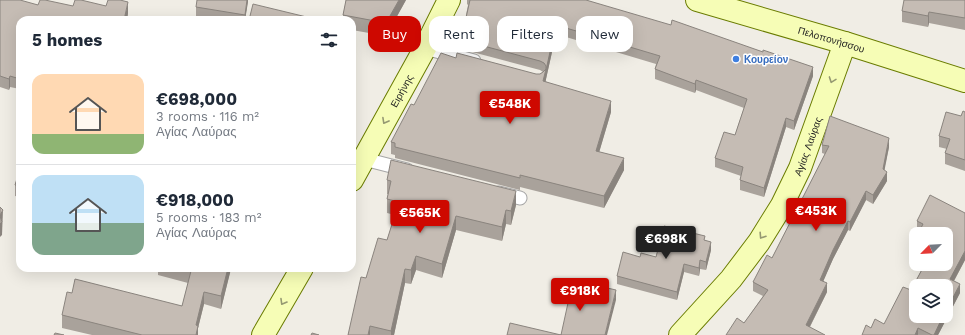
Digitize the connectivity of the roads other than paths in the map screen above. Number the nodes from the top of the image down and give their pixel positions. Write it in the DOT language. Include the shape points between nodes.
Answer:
graph roads {
  1 [pos="449,0"];
  2 [pos="697,0"];
  3 [pos="845,43"];
  4 [pos="425,48"];
  5 [pos="486,64"];
  6 [pos="965,81"];
  7 [pos="364,159"];
  8 [pos="416,172"];
  9 [pos="356,173"];
  10 [pos="490,191"];
  11 [pos="520,198"];
  12 [pos="300,272"];
  13 [pos="263,335"];
  14 [pos="680,335"];
  1 -- 4 [label="street, Ειρήνης"];
  2 -- 3 [label="street, Πελοπονήσσου"];
  3 -- 6 [label="street, Πελοπονήσσου"];
  3 -- 14 [label="street, Αγίας Λαύρας, one-way" via="800,168 782,205 759,242 731,279"];
  4 -- 5 [label="lane"];
  4 -- 7 [label="street, Ειρήνης, one-way"];
  7 -- 8 [label="lane"];
  7 -- 9 [label="street, Ειρήνης"];
  10 -- 11 [label="lane"];
  12 -- 13 [label="street, one-way"];
}
